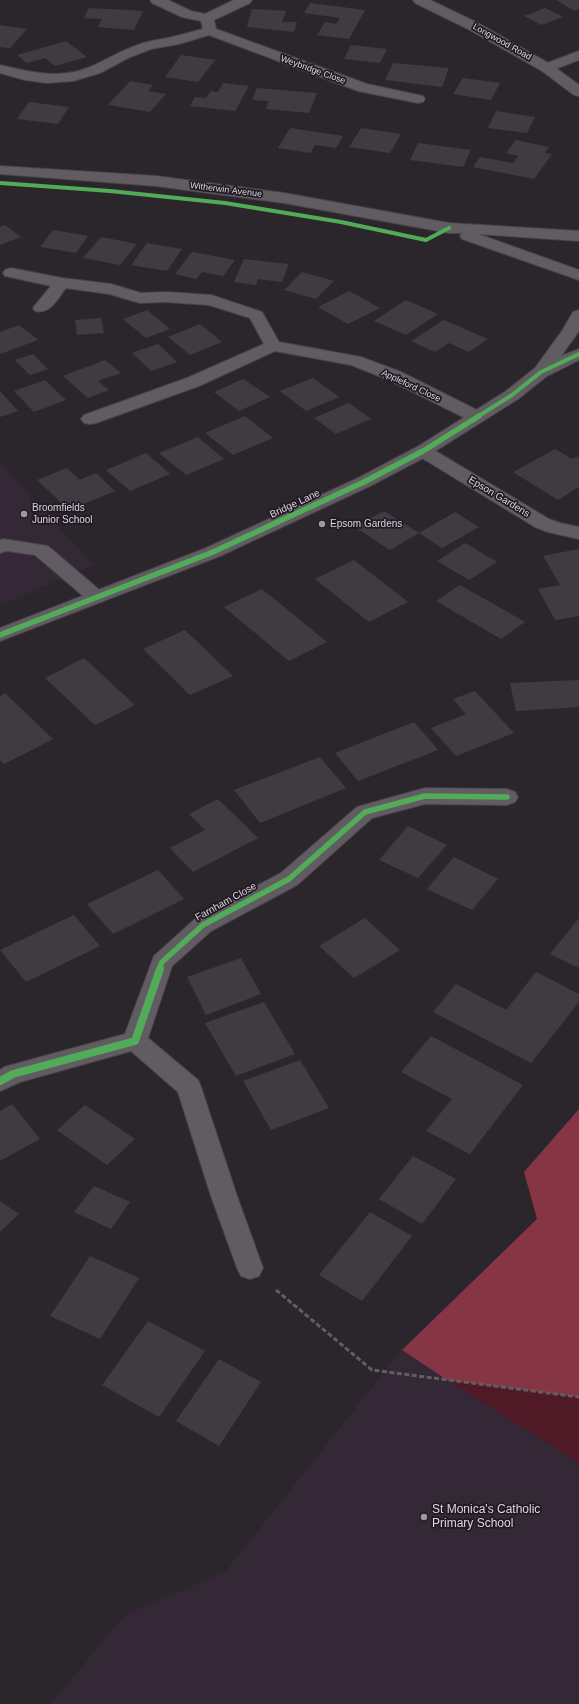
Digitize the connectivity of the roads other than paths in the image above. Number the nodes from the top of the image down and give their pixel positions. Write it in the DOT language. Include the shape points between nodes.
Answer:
graph roads {
  1 [pos="157,0"];
  2 [pos="245,0"];
  3 [pos="420,0"];
  4 [pos="209,24"];
  5 [pos="579,55"];
  6 [pos="546,68"];
  7 [pos="0,69"];
  8 [pos="579,92"];
  9 [pos="418,99"];
  10 [pos="0,170"];
  11 [pos="449,228"];
  12 [pos="579,236"];
  13 [pos="11,273"];
  14 [pos="579,275"];
  15 [pos="62,283"];
  16 [pos="41,308"];
  17 [pos="579,315"];
  18 [pos="272,346"];
  19 [pos="579,354"];
  20 [pos="541,372"];
  21 [pos="477,417"];
  22 [pos="90,419"];
  23 [pos="423,451"];
  24 [pos="579,533"];
  25 [pos="0,547"];
  26 [pos="96,597"];
  27 [pos="0,635"];
  28 [pos="506,797"];
  29 [pos="135,1041"];
  30 [pos="0,1081"];
  31 [pos="250,1268"];
  1 -- 4 [label="street, Weybridge Close"];
  2 -- 4 [label="street"];
  3 -- 6 [label="street, Longwood Road"];
  4 -- 7 [label="street" via="179,40 148,46 73,77 47,79"];
  4 -- 9 [label="street, Weybridge Close" via="364,88"];
  5 -- 6 [label="street"];
  6 -- 8 [label="street, Longwood Road"];
  10 -- 11 [label="street, Witherwin Avenue" via="156,181 284,198"];
  11 -- 12 [label="street, Witherwin Avenue"];
  11 -- 14 [label="street, Witherwin Avenue"];
  13 -- 15 [label="street"];
  15 -- 16 [label="street"];
  15 -- 18 [label="street" via="111,289 140,298 211,300 256,315"];
  17 -- 20 [label="street, Bridge Lane"];
  18 -- 21 [label="street, Appleford Close" via="355,362 395,376"];
  18 -- 22 [label="street" via="192,382"];
  19 -- 20 [label="street, Bridge Lane"];
  20 -- 21 [label="street, Bridge Lane" via="512,395"];
  21 -- 23 [label="street, Bridge Lane"];
  23 -- 24 [label="street, Epson Gardens" via="542,523"];
  23 -- 26 [label="street, Bridge Lane" via="364,482 213,552"];
  25 -- 26 [label="street" via="41,550"];
  26 -- 27 [label="street, Bridge Lane"];
  28 -- 29 [label="street, Farnham Close" via="425,796 364,812 289,879 203,925 162,962"];
  29 -- 30 [label="street" via="13,1074"];
  29 -- 31 [label="street" via="189,1087"];
}
